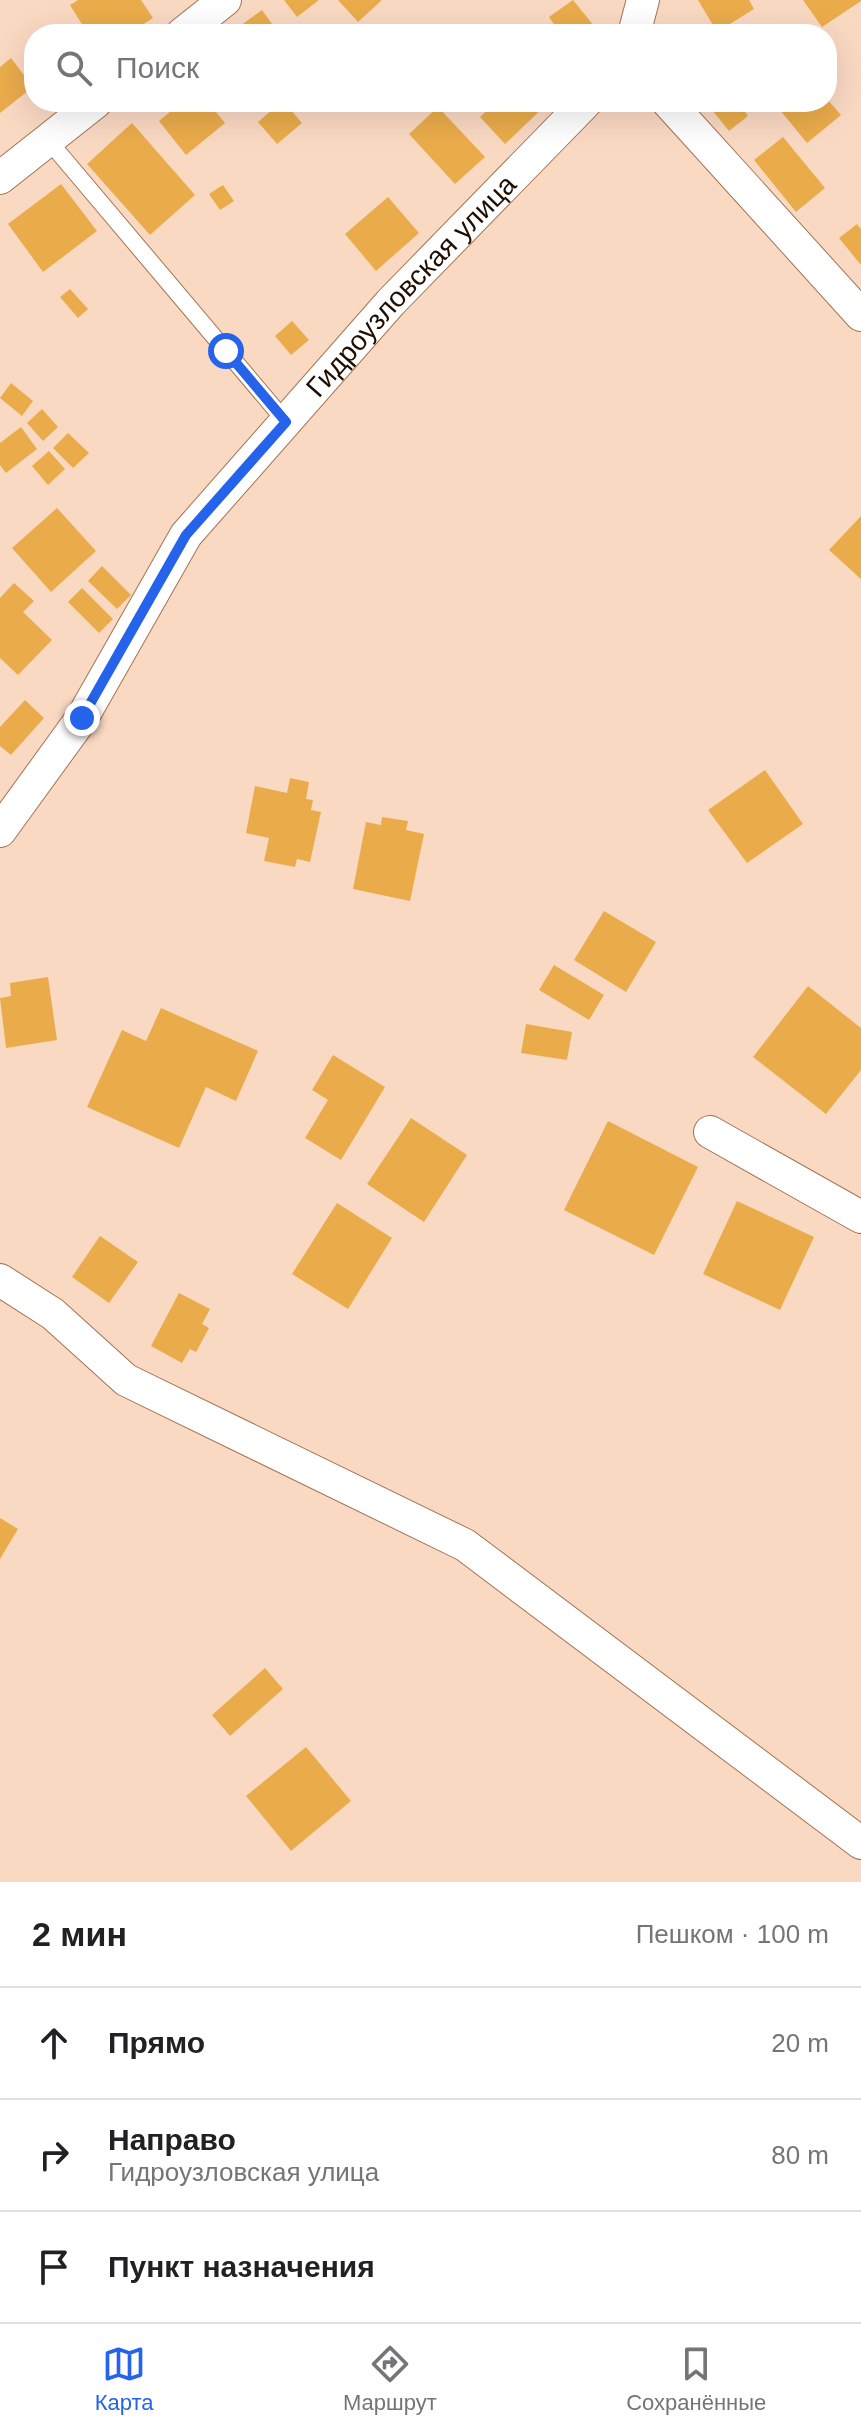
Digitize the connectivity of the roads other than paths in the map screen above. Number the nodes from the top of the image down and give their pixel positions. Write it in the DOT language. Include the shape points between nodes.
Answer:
graph roads {
  1 [pos="225,0"];
  2 [pos="643,0"];
  3 [pos="195,24"];
  4 [pos="637,24"];
  5 [pos="83,112"];
  6 [pos="576,112"];
  7 [pos="677,112"];
  8 [pos="48,140"];
  9 [pos="0,178"];
  10 [pos="860,310"];
  11 [pos="286,422"];
  12 [pos="0,831"];
  13 [pos="710,1132"];
  14 [pos="861,1217"];
  15 [pos="0,1280"];
  16 [pos="861,1843"];
  1 -- 3 [label="street"];
  2 -- 4 [label="street"];
  5 -- 8 [label="street"];
  6 -- 11 [label="street, Гидроузловская улица" via="391,302"];
  7 -- 10 [label="street"];
  8 -- 9 [label="street"];
  8 -- 11 [label="lane"];
  11 -- 12 [label="street, Гидроузловская улица" via="186,535 82,718"];
  13 -- 14 [label="street"];
  15 -- 16 [label="street" via="53,1314 126,1380 465,1545"];
}
